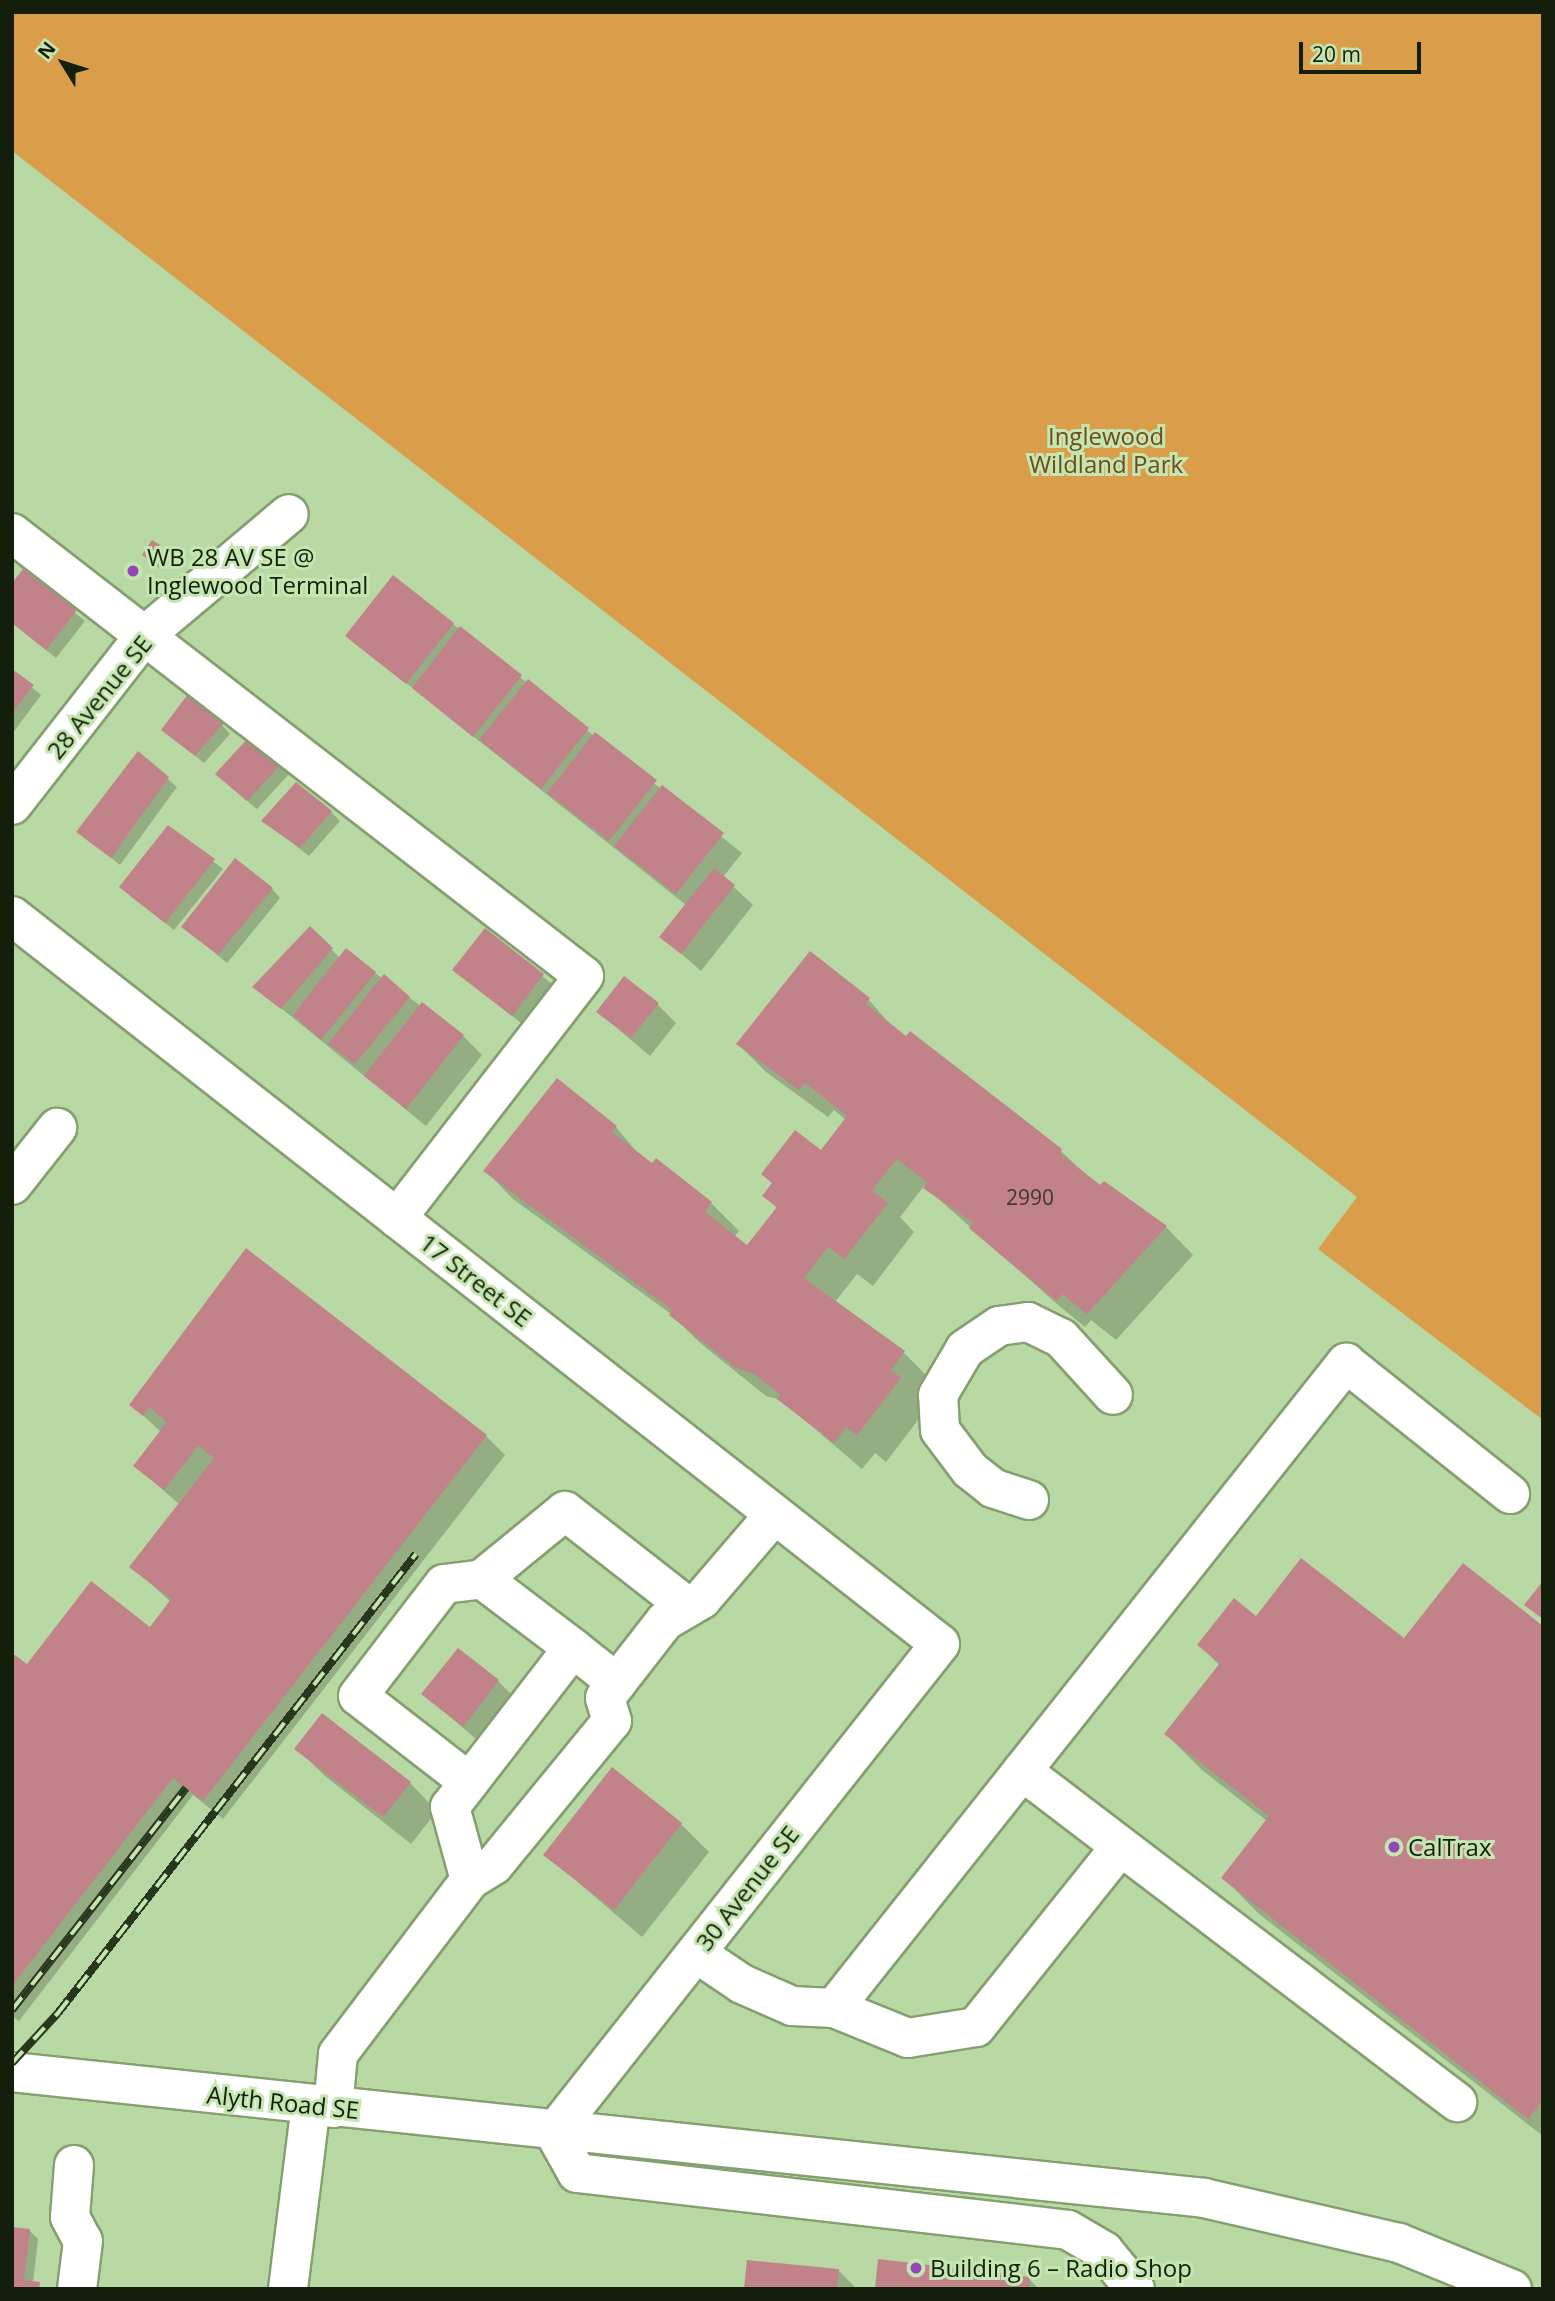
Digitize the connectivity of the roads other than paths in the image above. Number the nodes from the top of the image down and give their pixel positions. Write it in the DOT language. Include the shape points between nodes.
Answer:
graph roads {
  1 [pos="289,514"];
  2 [pos="12,533"];
  3 [pos="144,636"];
  4 [pos="12,805"];
  5 [pos="12,916"];
  6 [pos="57,1128"];
  7 [pos="12,1185"];
  8 [pos="397,1218"];
  9 [pos="1113,1395"];
  10 [pos="1510,1494"];
  11 [pos="1029,1500"];
  12 [pos="774,1514"];
  13 [pos="482,1579"];
  14 [pos="688,1607"];
  15 [pos="940,1644"];
  16 [pos="573,1648"];
  17 [pos="617,1683"];
  18 [pos="1021,1771"];
  19 [pos="469,1783"];
  20 [pos="1119,1847"];
  21 [pos="470,1880"];
  22 [pos="696,1953"];
  23 [pos="834,2008"];
  24 [pos="12,2072"];
  25 [pos="1457,2102"];
  26 [pos="322,2107"];
  27 [pos="554,2132"];
  28 [pos="74,2165"];
  29 [pos="77,2289"];
  30 [pos="288,2289"];
  31 [pos="1135,2289"];
  32 [pos="1512,2289"];
  1 -- 3 [label="street, 28 Avenue SE"];
  2 -- 3 [label="street"];
  3 -- 4 [label="street, 28 Avenue SE"];
  3 -- 8 [label="street" via="584,976"];
  5 -- 8 [label="street, 17 Street SE"];
  6 -- 7 [label="street"];
  8 -- 12 [label="street, 17 Street SE"];
  9 -- 11 [label="street" via="1061,1338 1028,1322 999,1326 965,1349 938,1395 940,1430 970,1470 993,1488"];
  10 -- 18 [label="street" via="1346,1363"];
  12 -- 14 [label="street" via="702,1599"];
  12 -- 15 [label="street, 17 Street SE"];
  13 -- 14 [label="street" via="565,1511"];
  13 -- 16 [label="street"];
  13 -- 19 [label="street" via="444,1584 358,1696"];
  14 -- 17 [label="street" via="665,1621"];
  15 -- 22 [label="street, 30 Avenue SE"];
  16 -- 17 [label="street"];
  16 -- 19 [label="street"];
  17 -- 21 [label="street" via="605,1698 612,1721 494,1865"];
  18 -- 20 [label="street"];
  18 -- 23 [label="street"];
  19 -- 21 [label="street" via="450,1807"];
  20 -- 23 [label="street" via="976,2027 908,2038"];
  20 -- 25 [label="street"];
  21 -- 26 [label="street" via="338,2054"];
  22 -- 23 [label="street" via="742,1984 792,2006"];
  22 -- 27 [label="street, 30 Avenue SE"];
  24 -- 26 [label="street, Alyth Road SE"];
  26 -- 27 [label="street, Alyth Road SE"];
  26 -- 30 [label="street"];
  27 -- 31 [label="street" via="577,2173 1068,2230 1104,2251"];
  27 -- 32 [label="street, Alyth Road SE" via="695,2142 1204,2198 1399,2243"];
  28 -- 29 [label="street" via="70,2217 83,2241"];
}
